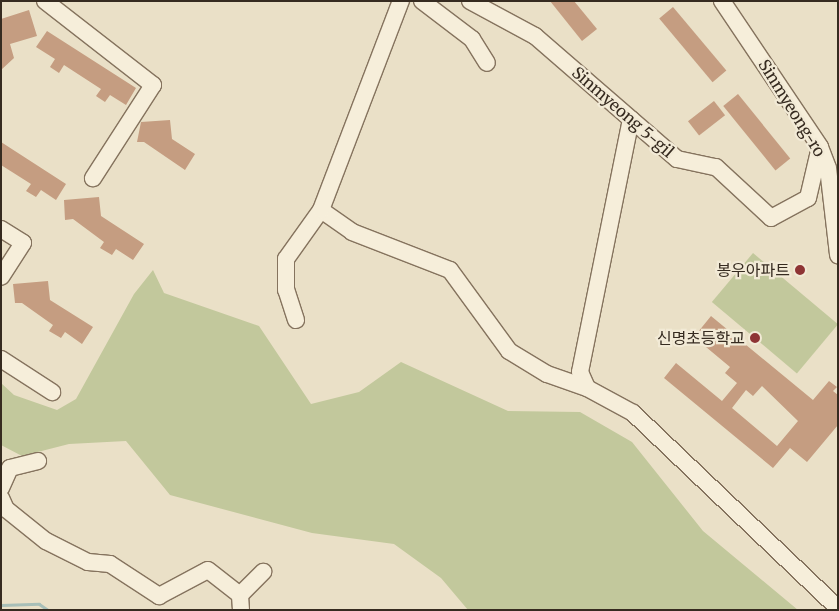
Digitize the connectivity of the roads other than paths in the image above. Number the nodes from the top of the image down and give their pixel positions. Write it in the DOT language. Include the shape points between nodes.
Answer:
graph roads {
  1 [pos="46,1"];
  2 [pos="422,1"];
  3 [pos="470,1"];
  4 [pos="722,1"];
  5 [pos="396,4"];
  6 [pos="487,63"];
  7 [pos="631,119"];
  8 [pos="820,147"];
  9 [pos="838,159"];
  10 [pos="93,178"];
  11 [pos="321,210"];
  12 [pos="1,229"];
  13 [pos="838,255"];
  14 [pos="1,277"];
  15 [pos="296,320"];
  16 [pos="1,359"];
  17 [pos="587,388"];
  18 [pos="52,392"];
  19 [pos="38,461"];
  20 [pos="1,488"];
  21 [pos="1,498"];
  22 [pos="263,572"];
  23 [pos="241,602"];
  24 [pos="838,608"];
  1 -- 10 [label="street" via="153,85"];
  2 -- 6 [label="street" via="472,39"];
  3 -- 7 [label="street, Sinmyeong 5-gil" via="535,36"];
  4 -- 8 [label="street, Sinmyeong-ro"];
  5 -- 11 [label="street"];
  7 -- 8 [label="street, Sinmyeong 5-gil" via="677,159 716,167 771,218 808,198"];
  7 -- 17 [label="street" via="580,372"];
  8 -- 9 [label="street"];
  8 -- 13 [label="street, Sinmyeong-ro" via="828,168"];
  11 -- 15 [label="street" via="286,259 286,290"];
  11 -- 17 [label="street" via="352,232 450,270 508,351 547,374"];
  12 -- 14 [label="street" via="23,243"];
  16 -- 18 [label="street"];
  17 -- 24 [label="street" via="633,412"];
  19 -- 20 [label="street" via="10,468"];
  21 -- 23 [label="street" via="6,509 46,541 88,562 110,564 159,596 208,570"];
  22 -- 23 [label="street"];
}
